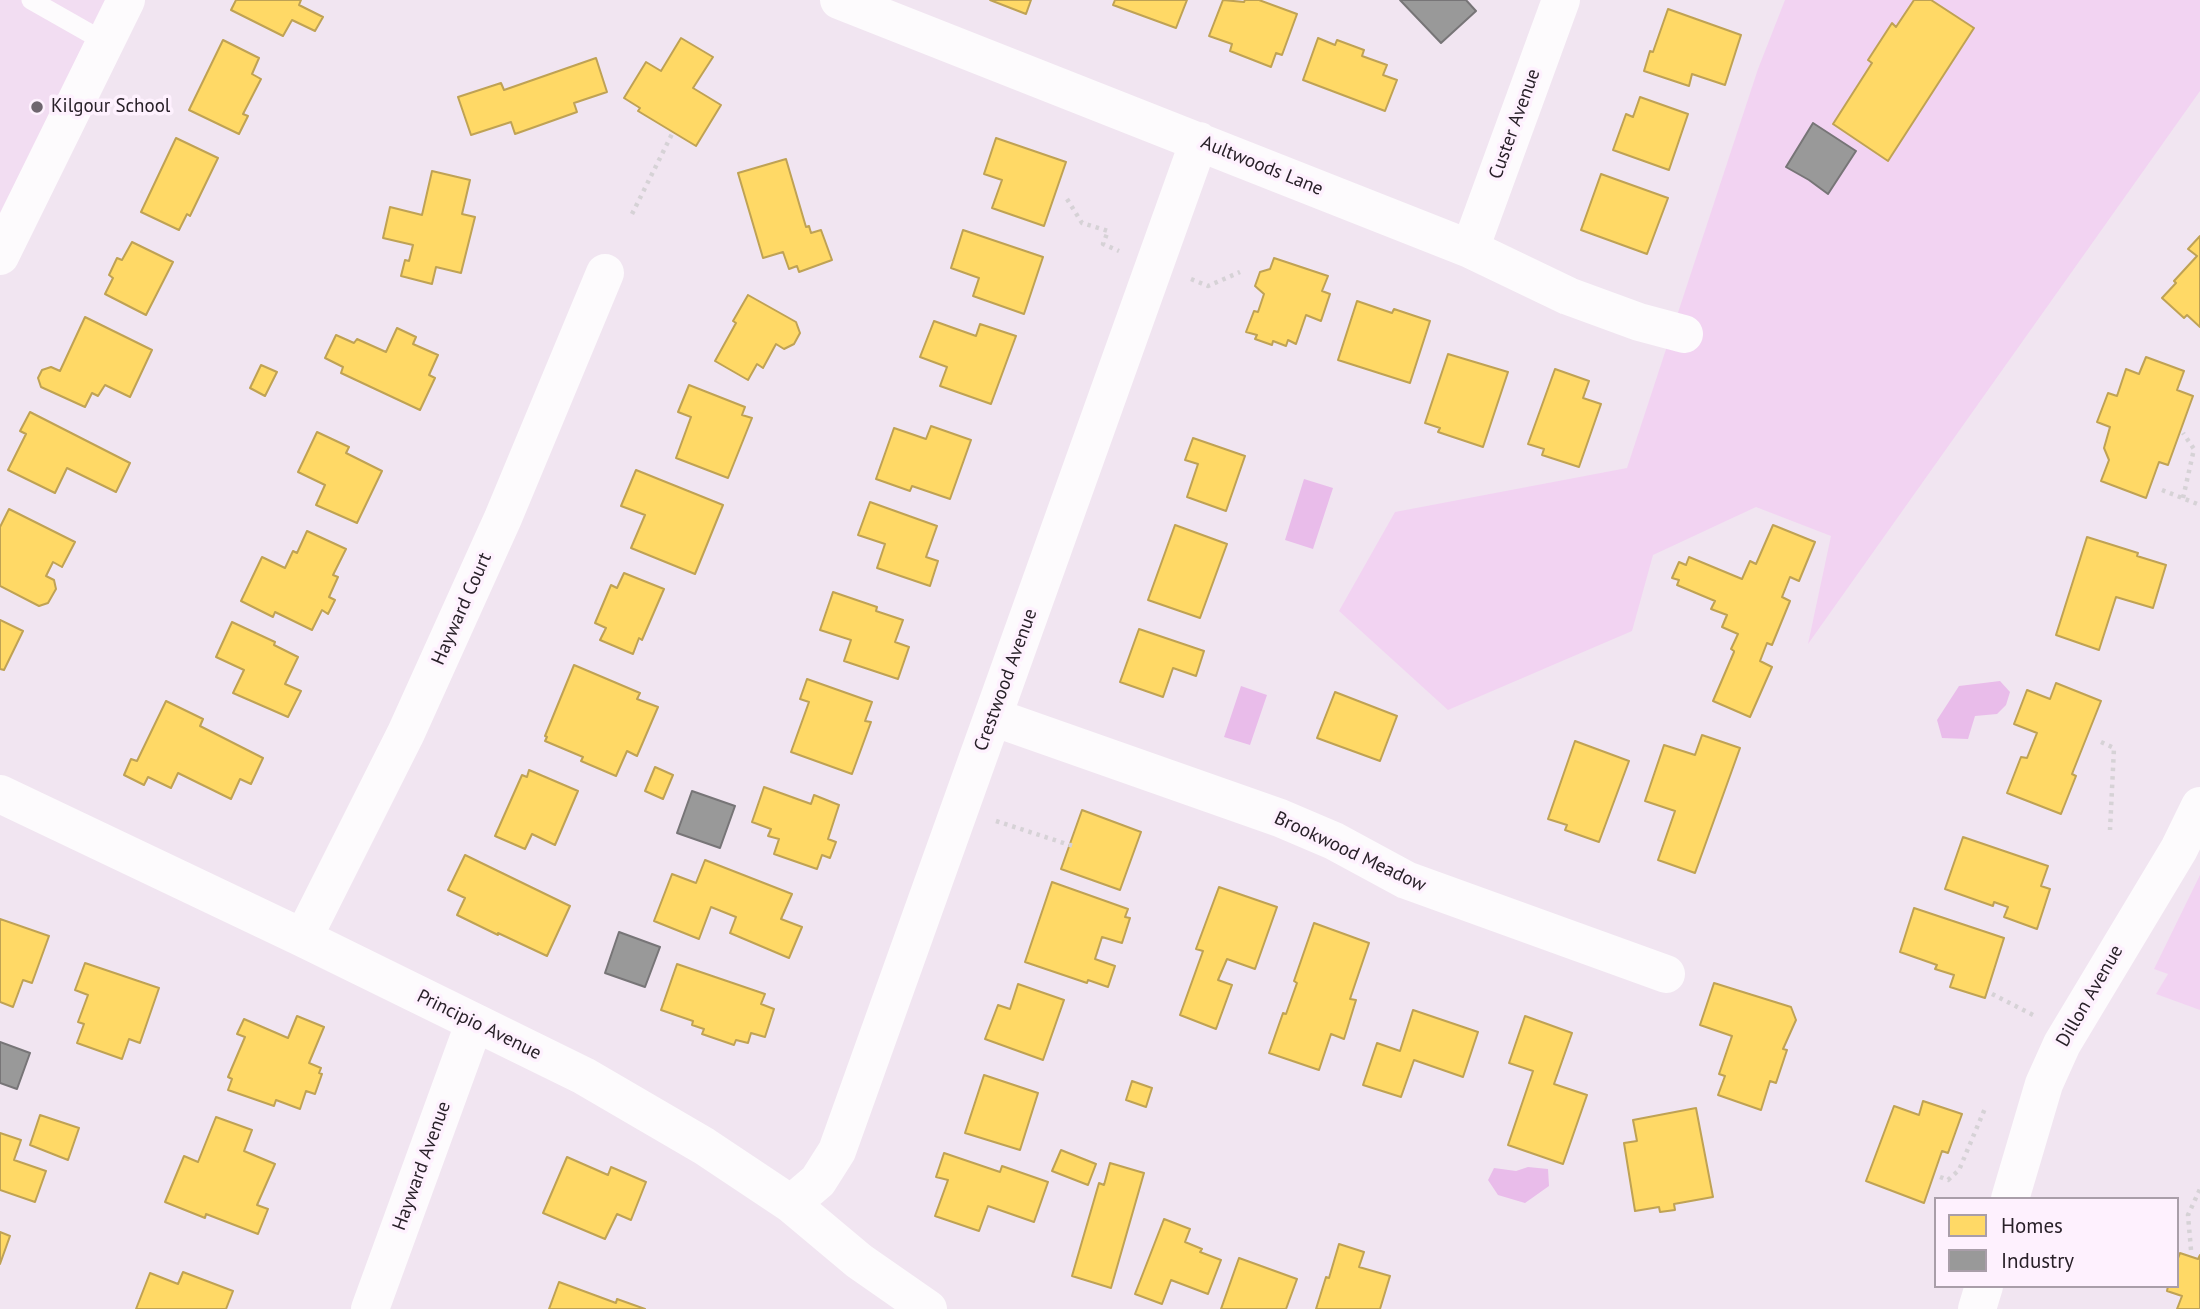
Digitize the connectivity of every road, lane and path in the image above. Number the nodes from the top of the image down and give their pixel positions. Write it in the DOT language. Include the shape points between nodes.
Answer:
graph roads {
  1 [pos="31,0"];
  2 [pos="126,0"];
  3 [pos="839,0"];
  4 [pos="1561,0"];
  5 [pos="105,42"];
  6 [pos="672,134"];
  7 [pos="1199,141"];
  8 [pos="1068,200"];
  9 [pos="632,214"];
  10 [pos="1470,248"];
  11 [pos="1125,253"];
  12 [pos="0,256"];
  13 [pos="1240,272"];
  14 [pos="605,274"];
  15 [pos="1186,277"];
  16 [pos="1684,334"];
  17 [pos="2183,433"];
  18 [pos="2162,490"];
  19 [pos="2183,498"];
  20 [pos="2200,505"];
  21 [pos="993,717"];
  22 [pos="2101,742"];
  23 [pos="0,794"];
  24 [pos="2200,806"];
  25 [pos="992,819"];
  26 [pos="2110,830"];
  27 [pos="1076,847"];
  28 [pos="303,938"];
  29 [pos="1666,974"];
  30 [pos="1992,994"];
  31 [pos="474,1024"];
  32 [pos="2067,1032"];
  33 [pos="1986,1106"];
  34 [pos="1940,1177"];
  35 [pos="2200,1189"];
  36 [pos="2011,1197"];
  37 [pos="790,1204"];
  38 [pos="2190,1250"];
  39 [pos="1983,1288"];
  40 [pos="370,1309"];
  41 [pos="928,1309"];
  42 [pos="1977,1309"];
  1 -- 5 [label="lane"];
  2 -- 5 [label="street"];
  3 -- 7 [label="street, Aultwoods Lane"];
  4 -- 10 [label="street, Custer Avenue"];
  5 -- 12 [label="street"];
  6 -- 9 [label="path"];
  7 -- 10 [label="street, Aultwoods Lane"];
  7 -- 21 [label="street, Crestwood Avenue"];
  8 -- 11 [label="path" via="1082,223 1108,231 1103,244"];
  10 -- 16 [label="street, Aultwoods Lane" via="1568,296"];
  13 -- 15 [label="path" via="1208,286"];
  14 -- 28 [label="street, Hayward Court" via="407,733"];
  17 -- 19 [label="path" via="2194,449"];
  18 -- 19 [label="path"];
  19 -- 20 [label="path"];
  21 -- 29 [label="street, Brookwood Meadow" via="1280,818 1406,880"];
  21 -- 37 [label="street, Crestwood Avenue" via="837,1151 818,1181"];
  22 -- 26 [label="path" via="2114,748"];
  23 -- 28 [label="street, Principio Avenue"];
  24 -- 32 [label="street, Dillon Avenue" via="2179,849"];
  25 -- 27 [label="path"];
  28 -- 31 [label="street, Principio Avenue"];
  30 -- 32 [label="path"];
  31 -- 37 [label="street, Principio Avenue" via="584,1076 705,1146"];
  31 -- 40 [label="street, Hayward Avenue"];
  32 -- 36 [label="street, Dillon Avenue" via="2044,1084"];
  33 -- 34 [label="path" via="1959,1170 1948,1180"];
  35 -- 38 [label="path" via="2188,1215"];
  37 -- 41 [label="street, Principio Avenue" via="859,1261"];
  39 -- 42 [label="street"];
}
